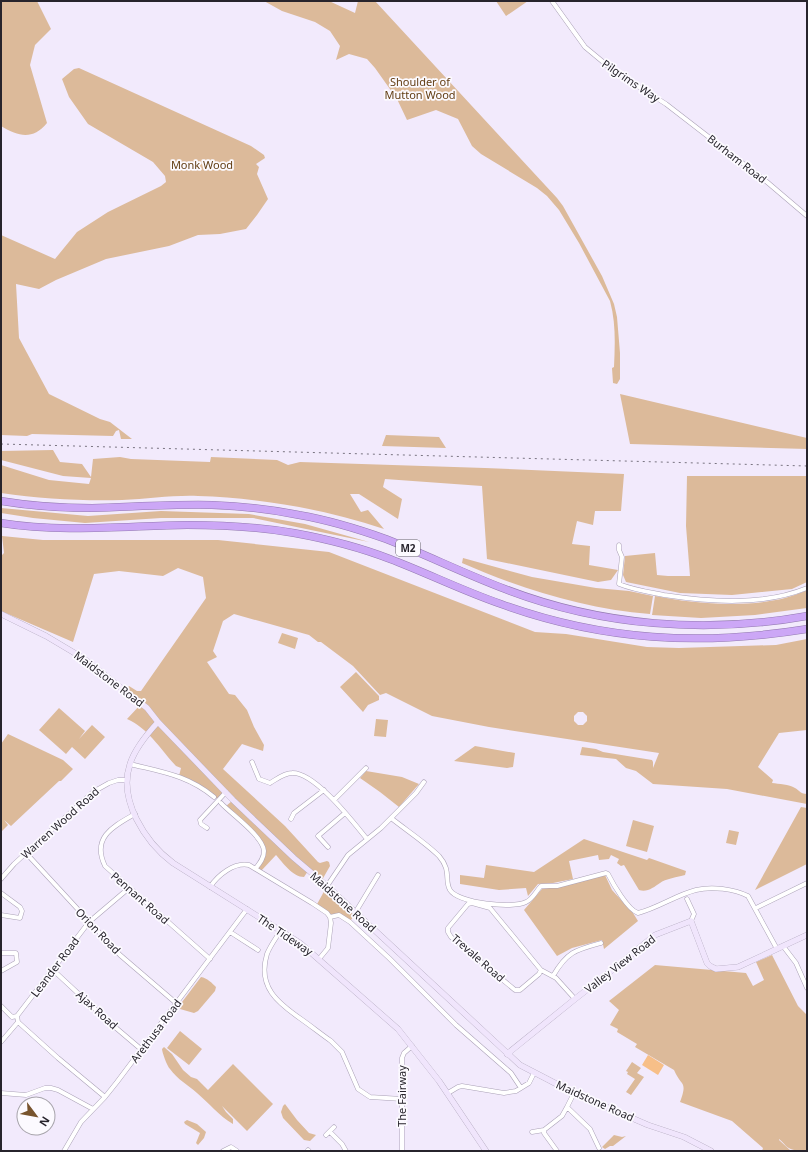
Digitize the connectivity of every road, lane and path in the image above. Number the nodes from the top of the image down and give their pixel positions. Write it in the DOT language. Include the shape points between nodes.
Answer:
graph roads {
  1 [pos="552,1"];
  2 [pos="666,104"];
  3 [pos="807,216"];
  4 [pos="1,502"];
  5 [pos="1,523"];
  6 [pos="619,545"];
  7 [pos="807,588"];
  8 [pos="1,614"];
  9 [pos="807,616"];
  10 [pos="807,629"];
  11 [pos="158,722"];
  12 [pos="252,762"];
  13 [pos="130,764"];
  14 [pos="366,768"];
  15 [pos="127,780"];
  16 [pos="424,782"];
  17 [pos="324,790"];
  18 [pos="226,792"];
  19 [pos="214,797"];
  20 [pos="334,800"];
  21 [pos="221,803"];
  22 [pos="345,813"];
  23 [pos="135,814"];
  24 [pos="391,818"];
  25 [pos="291,819"];
  26 [pos="207,828"];
  27 [pos="367,839"];
  28 [pos="328,847"];
  29 [pos="26,853"];
  30 [pos="256,868"];
  31 [pos="378,875"];
  32 [pos="1,879"];
  33 [pos="807,883"];
  34 [pos="327,886"];
  35 [pos="210,887"];
  36 [pos="129,888"];
  37 [pos="1,893"];
  38 [pos="687,899"];
  39 [pos="756,908"];
  40 [pos="247,909"];
  41 [pos="355,913"];
  42 [pos="1,914"];
  43 [pos="330,917"];
  44 [pos="691,921"];
  45 [pos="89,922"];
  46 [pos="281,930"];
  47 [pos="230,932"];
  48 [pos="807,935"];
  49 [pos="601,943"];
  50 [pos="783,946"];
  51 [pos="777,949"];
  52 [pos="258,950"];
  53 [pos="1,953"];
  54 [pos="210,959"];
  55 [pos="319,959"];
  56 [pos="53,970"];
  57 [pos="541,970"];
  58 [pos="1,971"];
  59 [pos="552,976"];
  60 [pos="807,988"];
  61 [pos="575,999"];
  62 [pos="176,1003"];
  63 [pos="1,1006"];
  64 [pos="17,1016"];
  65 [pos="18,1022"];
  66 [pos="1,1042"];
  67 [pos="412,1046"];
  68 [pos="142,1050"];
  69 [pos="507,1054"];
  70 [pos="534,1073"];
  71 [pos="521,1088"];
  72 [pos="1,1093"];
  73 [pos="448,1093"];
  74 [pos="574,1093"];
  75 [pos="105,1097"];
  76 [pos="402,1099"];
  77 [pos="567,1107"];
  78 [pos="93,1109"];
  79 [pos="334,1127"];
  80 [pos="544,1130"];
  81 [pos="532,1132"];
  82 [pos="600,1148"];
  83 [pos="64,1151"];
  84 [pos="223,1151"];
  85 [pos="237,1151"];
  86 [pos="346,1151"];
  87 [pos="402,1151"];
  88 [pos="486,1151"];
  89 [pos="557,1151"];
  90 [pos="711,1151"];
  1 -- 2 [label="street, Pilgrims Way" via="585,47 614,72"];
  2 -- 3 [label="street, Burham Road"];
  4 -- 9 [label="highway, M2" via="91,508 213,505 262,509 352,528 523,596 575,611 626,620 680,625 756,623"];
  5 -- 10 [label="highway, M2" via="50,528 226,526 301,534 388,558 483,598 534,615 624,634 676,639 711,639 754,637"];
  6 -- 7 [label="street" via="622,557 619,584 637,590 696,599 734,601 770,598"];
  8 -- 11 [label="street, Maidstone Road" via="39,632 83,658 147,708"];
  11 -- 13 [label="street, The Tideway" via="140,744"];
  11 -- 18 [label="street, Maidstone Road"];
  12 -- 17 [label="street" via="259,779 270,783 293,772 303,775"];
  13 -- 15 [label="street, The Tideway"];
  13 -- 19 [label="street" via="178,776"];
  14 -- 20 [label="street"];
  15 -- 23 [label="street, The Tideway"];
  15 -- 29 [label="street, Warren Wood Road" via="113,781 96,790"];
  16 -- 24 [label="street"];
  17 -- 20 [label="street"];
  17 -- 25 [label="street" via="294,813"];
  18 -- 26 [label="street" via="200,820"];
  18 -- 34 [label="street, Maidstone Road"];
  20 -- 22 [label="street"];
  21 -- 30 [label="street" via="263,844 264,855"];
  22 -- 27 [label="street"];
  22 -- 28 [label="street" via="318,836"];
  23 -- 35 [label="street, The Tideway" via="146,835 165,857"];
  23 -- 36 [label="street, Pennant Road" via="106,833 101,848 105,866"];
  24 -- 27 [label="street"];
  24 -- 39 [label="street" via="439,856 447,868 449,887 456,896 481,902 522,904 541,886 557,886 606,873 631,909 637,913 696,890 712,888 747,895"];
  27 -- 34 [label="street" via="348,855"];
  29 -- 32 [label="street, Warren Wood Road"];
  29 -- 45 [label="street, Orion Road"];
  30 -- 35 [label="street" via="249,864 239,864 219,876"];
  30 -- 43 [label="street, Maidstone Road"];
  31 -- 41 [label="street"];
  33 -- 39 [label="street"];
  34 -- 41 [label="street, Maidstone Road"];
  35 -- 40 [label="street, The Tideway"];
  36 -- 45 [label="street, Leander Road"];
  36 -- 54 [label="street, Pennant Road"];
  37 -- 42 [label="street" via="22,911 20,918"];
  38 -- 44 [label="street" via="694,914"];
  39 -- 51 [label="street"];
  40 -- 46 [label="street, The Tideway"];
  40 -- 47 [label="street, Arethusa Road"];
  41 -- 69 [label="street, Maidstone Road"];
  43 -- 55 [label="street" via="332,923 328,948"];
  43 -- 71 [label="street, Maidstone Road" via="339,915 350,922 444,1015 511,1073"];
  44 -- 51 [label="street" via="707,962 716,969 738,968"];
  44 -- 61 [label="street, Valley View Road" via="654,935"];
  45 -- 56 [label="street, Leander Road"];
  45 -- 62 [label="street, Orion Road" via="124,959"];
  46 -- 55 [label="street, The Tideway"];
  46 -- 76 [label="street" via="267,954 265,966 268,985 274,996 281,1005 340,1049 358,1089 374,1098"];
  47 -- 52 [label="street"];
  47 -- 54 [label="street, Arethusa Road"];
  48 -- 50 [label="street"];
  49 -- 59 [label="street" via="567,956"];
  50 -- 51 [label="street"];
  50 -- 60 [label="street" via="796,963"];
  53 -- 58 [label="street" via="16,953 18,962"];
  54 -- 62 [label="street, Arethusa Road"];
  55 -- 67 [label="street, The Tideway" via="400,1030"];
  56 -- 64 [label="street, Leander Road"];
  56 -- 68 [label="street, Ajax Road"];
  57 -- 57 [label="street, Trevale Road" via="490,908 468,904 448,928 451,937 516,990 520,990 540,974"];
  57 -- 59 [label="street, Trevale Road"];
  59 -- 61 [label="street, Trevale Road"];
  61 -- 69 [label="street, Valley View Road"];
  62 -- 68 [label="street, Arethusa Road"];
  63 -- 64 [label="street" via="12,1017"];
  64 -- 65 [label="street"];
  65 -- 66 [label="street"];
  65 -- 75 [label="street"];
  67 -- 73 [label="street, The Tideway"];
  67 -- 76 [label="street, The Fairway" via="402,1057"];
  68 -- 75 [label="street, Arethusa Road"];
  69 -- 70 [label="street, Maidstone Road"];
  70 -- 71 [label="street" via="529,1083"];
  70 -- 74 [label="street, Maidstone Road"];
  71 -- 73 [label="street" via="504,1093 462,1086"];
  72 -- 78 [label="street" via="26,1095 51,1088"];
  73 -- 88 [label="street, The Tideway"];
  74 -- 77 [label="street"];
  74 -- 90 [label="street, Maidstone Road" via="648,1125 684,1137"];
  75 -- 78 [label="street, Arethusa Road"];
  76 -- 87 [label="street, The Fairway"];
  77 -- 80 [label="street" via="562,1116"];
  77 -- 82 [label="street" via="590,1130"];
  78 -- 83 [label="street, Arethusa Road"];
  79 -- 86 [label="street" via="328,1134 342,1144"];
  80 -- 81 [label="street"];
  80 -- 89 [label="street"];
  84 -- 85 [label="street" via="231,1147"];
}
